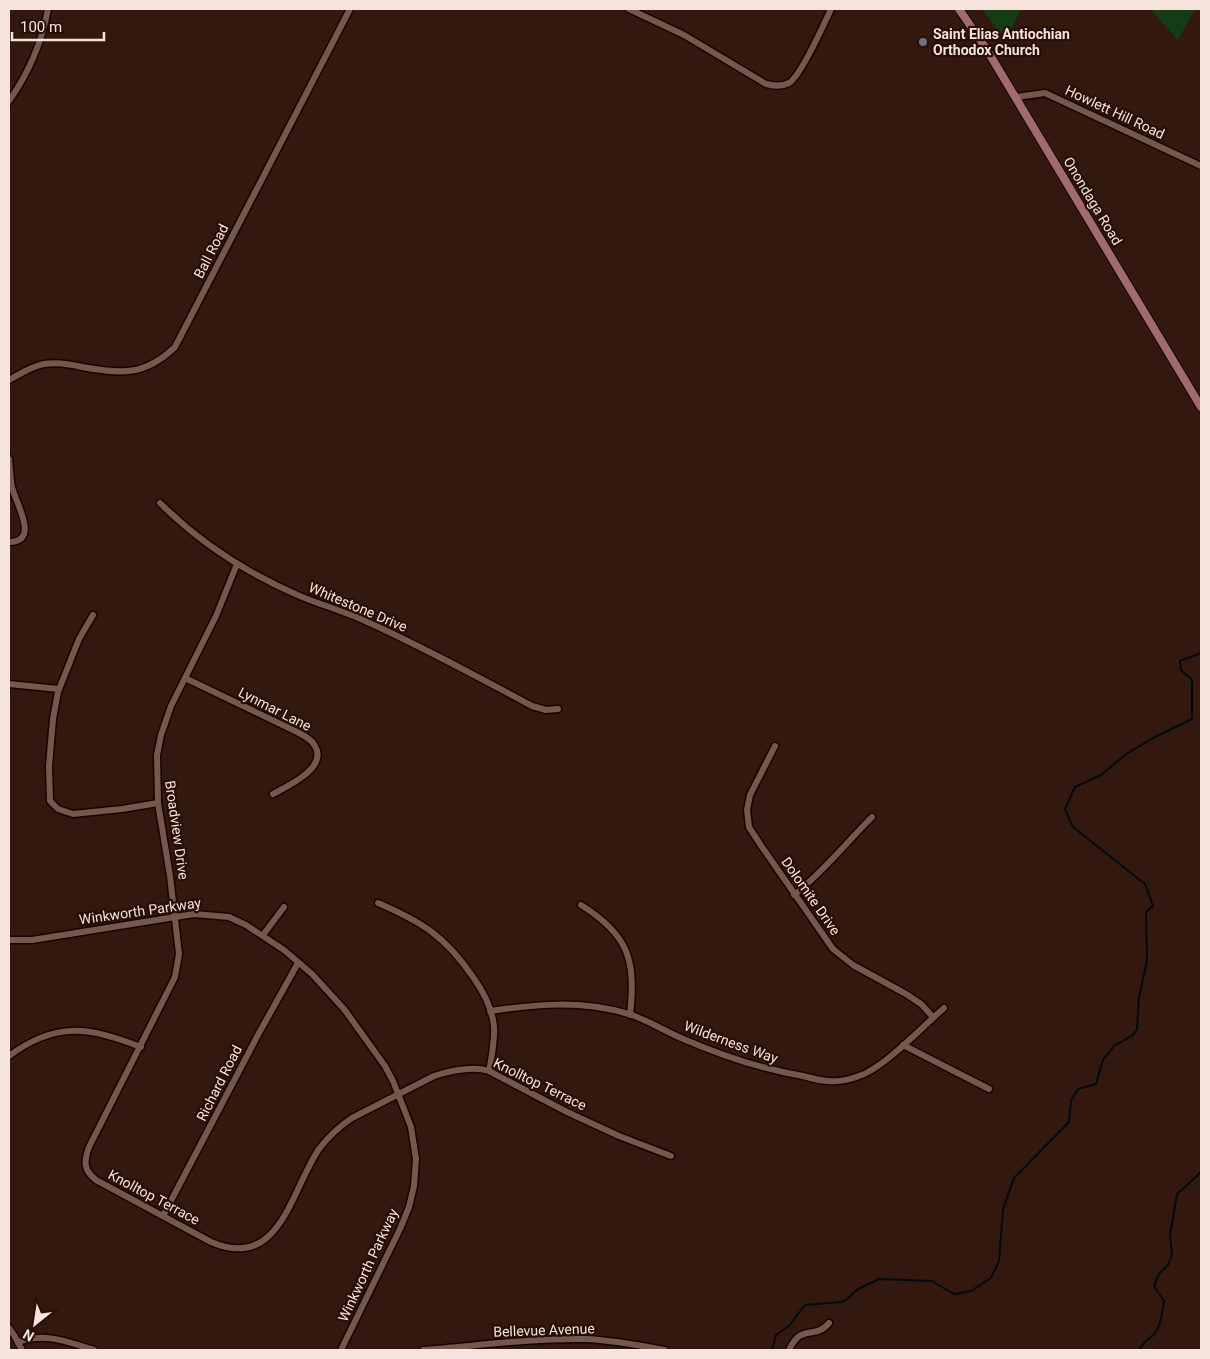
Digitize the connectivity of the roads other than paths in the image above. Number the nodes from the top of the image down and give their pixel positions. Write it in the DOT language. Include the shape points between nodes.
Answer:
graph roads {
  1 [pos="48,9"];
  2 [pos="350,9"];
  3 [pos="629,9"];
  4 [pos="832,9"];
  5 [pos="959,9"];
  6 [pos="1016,97"];
  7 [pos="9,101"];
  8 [pos="1201,166"];
  9 [pos="9,380"];
  10 [pos="1201,408"];
  11 [pos="9,460"];
  12 [pos="160,503"];
  13 [pos="9,542"];
  14 [pos="237,564"];
  15 [pos="93,615"];
  16 [pos="185,678"];
  17 [pos="9,684"];
  18 [pos="60,689"];
  19 [pos="558,709"];
  20 [pos="775,746"];
  21 [pos="274,794"];
  22 [pos="158,803"];
  23 [pos="872,817"];
  24 [pos="794,895"];
  25 [pos="378,903"];
  26 [pos="581,905"];
  27 [pos="284,907"];
  28 [pos="175,917"];
  29 [pos="263,935"];
  30 [pos="9,940"];
  31 [pos="298,962"];
  32 [pos="944,1008"];
  33 [pos="490,1011"];
  34 [pos="630,1015"];
  35 [pos="933,1017"];
  36 [pos="903,1044"];
  37 [pos="141,1048"];
  38 [pos="9,1056"];
  39 [pos="489,1072"];
  40 [pos="989,1089"];
  41 [pos="399,1095"];
  42 [pos="671,1156"];
  43 [pos="96,1180"];
  44 [pos="164,1216"];
  45 [pos="829,1323"];
  46 [pos="9,1328"];
  47 [pos="18,1342"];
  48 [pos="22,1350"];
  49 [pos="94,1350"];
  50 [pos="341,1350"];
  51 [pos="423,1350"];
  52 [pos="665,1350"];
  53 [pos="789,1350"];
  1 -- 7 [label="street" via="33,58"];
  2 -- 9 [label="street, Ball Road" via="176,347 163,359 135,371 46,363"];
  3 -- 4 [label="street" via="659,22 766,84 782,86 798,74"];
  5 -- 6 [label="main road, Onondaga Road"];
  6 -- 8 [label="street, Howlett Hill Road" via="1045,93"];
  6 -- 10 [label="main road, Onondaga Road"];
  11 -- 13 [label="street" via="12,488 25,523 22,538"];
  12 -- 14 [label="street, Whitestone Drive" via="180,523"];
  14 -- 16 [label="street, Broadview Drive"];
  14 -- 19 [label="street, Whitestone Drive" via="300,596 361,619 434,654 532,706"];
  15 -- 18 [label="street" via="79,639"];
  16 -- 21 [label="street, Lynmar Lane" via="293,730 316,747 318,754 313,767"];
  16 -- 22 [label="street, Broadview Drive" via="161,734 157,756"];
  17 -- 18 [label="street"];
  18 -- 22 [label="street" via="53,719 49,766 49,793 53,806 73,814"];
  20 -- 24 [label="street, Dolomite Drive" via="750,795 748,820 749,827"];
  22 -- 28 [label="street, Broadview Drive"];
  23 -- 24 [label="street" via="830,863"];
  24 -- 35 [label="street, Dolomite Drive" via="837,953 906,994"];
  25 -- 33 [label="street" via="422,924 451,948 479,986"];
  26 -- 34 [label="street" via="608,923 626,949 632,977"];
  27 -- 29 [label="street"];
  28 -- 29 [label="street, Winkworth Parkway" via="194,914 229,917"];
  28 -- 30 [label="street, Winkworth Parkway" via="32,940"];
  28 -- 37 [label="street, Broadview Drive" via="179,954 176,977"];
  29 -- 31 [label="street, Winkworth Parkway"];
  31 -- 41 [label="street, Winkworth Parkway" via="344,1009 385,1066"];
  31 -- 44 [label="street, Richard Road"];
  32 -- 35 [label="street, Wilderness Way"];
  33 -- 34 [label="street, Wilderness Way" via="566,1004"];
  33 -- 39 [label="street" via="494,1038"];
  34 -- 36 [label="street, Wilderness Way" via="704,1048 751,1064 829,1081 860,1076"];
  35 -- 36 [label="street, Wilderness Way"];
  36 -- 40 [label="street"];
  37 -- 38 [label="street" via="104,1034 75,1030 37,1039"];
  37 -- 43 [label="street, Broadview Drive" via="89,1147 86,1170"];
  39 -- 41 [label="street, Knolltop Terrace" via="446,1072"];
  39 -- 42 [label="street, Knolltop Terrace" via="619,1136"];
  41 -- 44 [label="street, Knolltop Terrace" via="352,1118 335,1131 319,1149 278,1228 256,1244 240,1248 222,1247"];
  41 -- 50 [label="street, Winkworth Parkway" via="411,1127 415,1150 414,1186 400,1229"];
  43 -- 44 [label="street, Knolltop Terrace"];
  45 -- 53 [label="street" via="820,1331 798,1336"];
  46 -- 47 [label="street"];
  47 -- 48 [label="street"];
  47 -- 49 [label="street" via="44,1336"];
  51 -- 52 [label="street, Bellevue Avenue" via="584,1339"];
}
